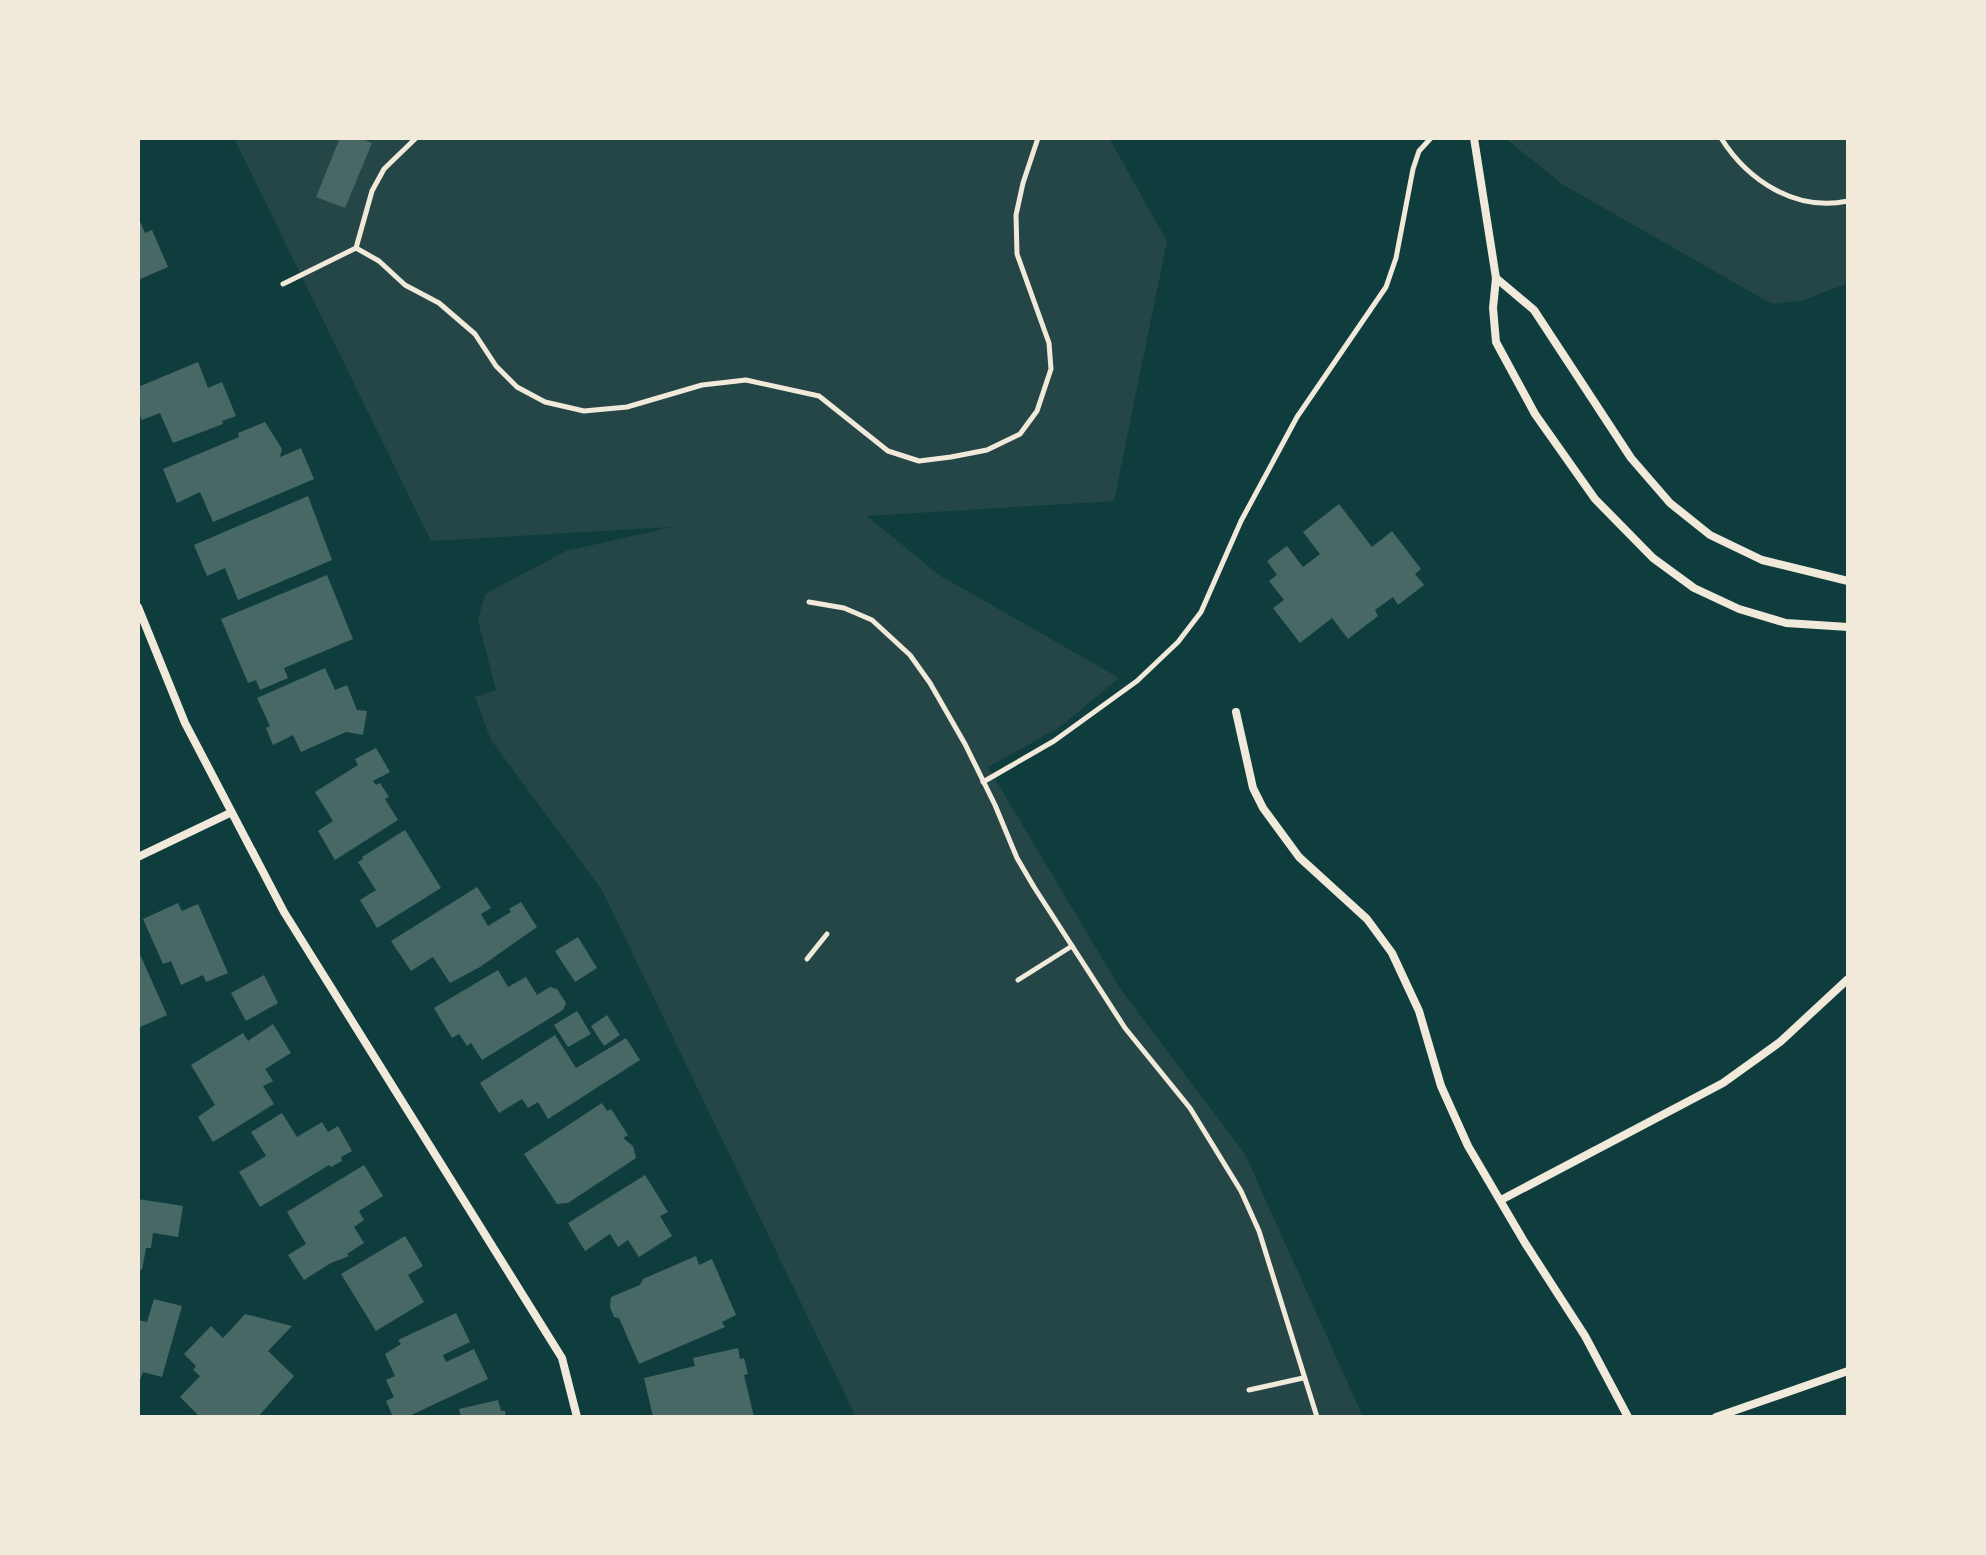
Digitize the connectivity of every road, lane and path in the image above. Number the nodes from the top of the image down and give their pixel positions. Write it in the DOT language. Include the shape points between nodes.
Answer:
graph roads {
  1 [pos="416,138"];
  2 [pos="1038,138"];
  3 [pos="1431,138"];
  4 [pos="1474,138"];
  5 [pos="1721,138"];
  6 [pos="1848,201"];
  7 [pos="356,248"];
  8 [pos="1496,278"];
  9 [pos="283,284"];
  10 [pos="1848,581"];
  11 [pos="809,602"];
  12 [pos="138,607"];
  13 [pos="1848,627"];
  14 [pos="1236,712"];
  15 [pos="983,782"];
  16 [pos="230,813"];
  17 [pos="138,857"];
  18 [pos="827,934"];
  19 [pos="1072,946"];
  20 [pos="807,959"];
  21 [pos="1848,979"];
  22 [pos="1018,980"];
  23 [pos="1501,1200"];
  24 [pos="1848,1371"];
  25 [pos="1303,1378"];
  26 [pos="1249,1390"];
  27 [pos="577,1417"];
  28 [pos="1317,1417"];
  29 [pos="1628,1417"];
  30 [pos="1716,1417"];
  1 -- 7 [label="path" via="384,169"];
  2 -- 7 [label="path" via="1016,215 1017,254 1049,343 1051,369 1037,411 1020,434 987,450 951,457 919,461 888,451 819,396 746,380 702,385 627,407 584,411 545,402 517,387 475,334 439,303"];
  3 -- 15 [label="path" via="1413,169 1386,287 1297,417 1241,521 1201,612 1137,681 1076,726"];
  4 -- 8 [label="street"];
  5 -- 6 [label="path" via="1751,174 1782,195 1831,204"];
  7 -- 9 [label="path"];
  8 -- 10 [label="street" via="1534,310 1631,458 1670,503 1710,535 1762,560"];
  8 -- 13 [label="street" via="1496,342 1535,414 1595,499 1653,558 1694,588 1739,609 1786,623"];
  11 -- 15 [label="path" via="844,608 872,620 892,637 930,683"];
  12 -- 16 [label="street" via="185,723"];
  14 -- 23 [label="street" via="1253,788 1263,808 1299,857 1367,919 1392,953 1419,1011 1441,1086 1468,1146"];
  15 -- 19 [label="path" via="1017,858"];
  16 -- 17 [label="street"];
  16 -- 27 [label="street" via="284,912 562,1358"];
  18 -- 20 [label="path"];
  19 -- 22 [label="path"];
  19 -- 25 [label="path" via="1125,1028 1190,1108 1241,1191 1259,1231"];
  21 -- 23 [label="street" via="1780,1042 1723,1083"];
  23 -- 29 [label="street"];
  24 -- 30 [label="street"];
  25 -- 26 [label="path"];
  25 -- 28 [label="path"];
}
